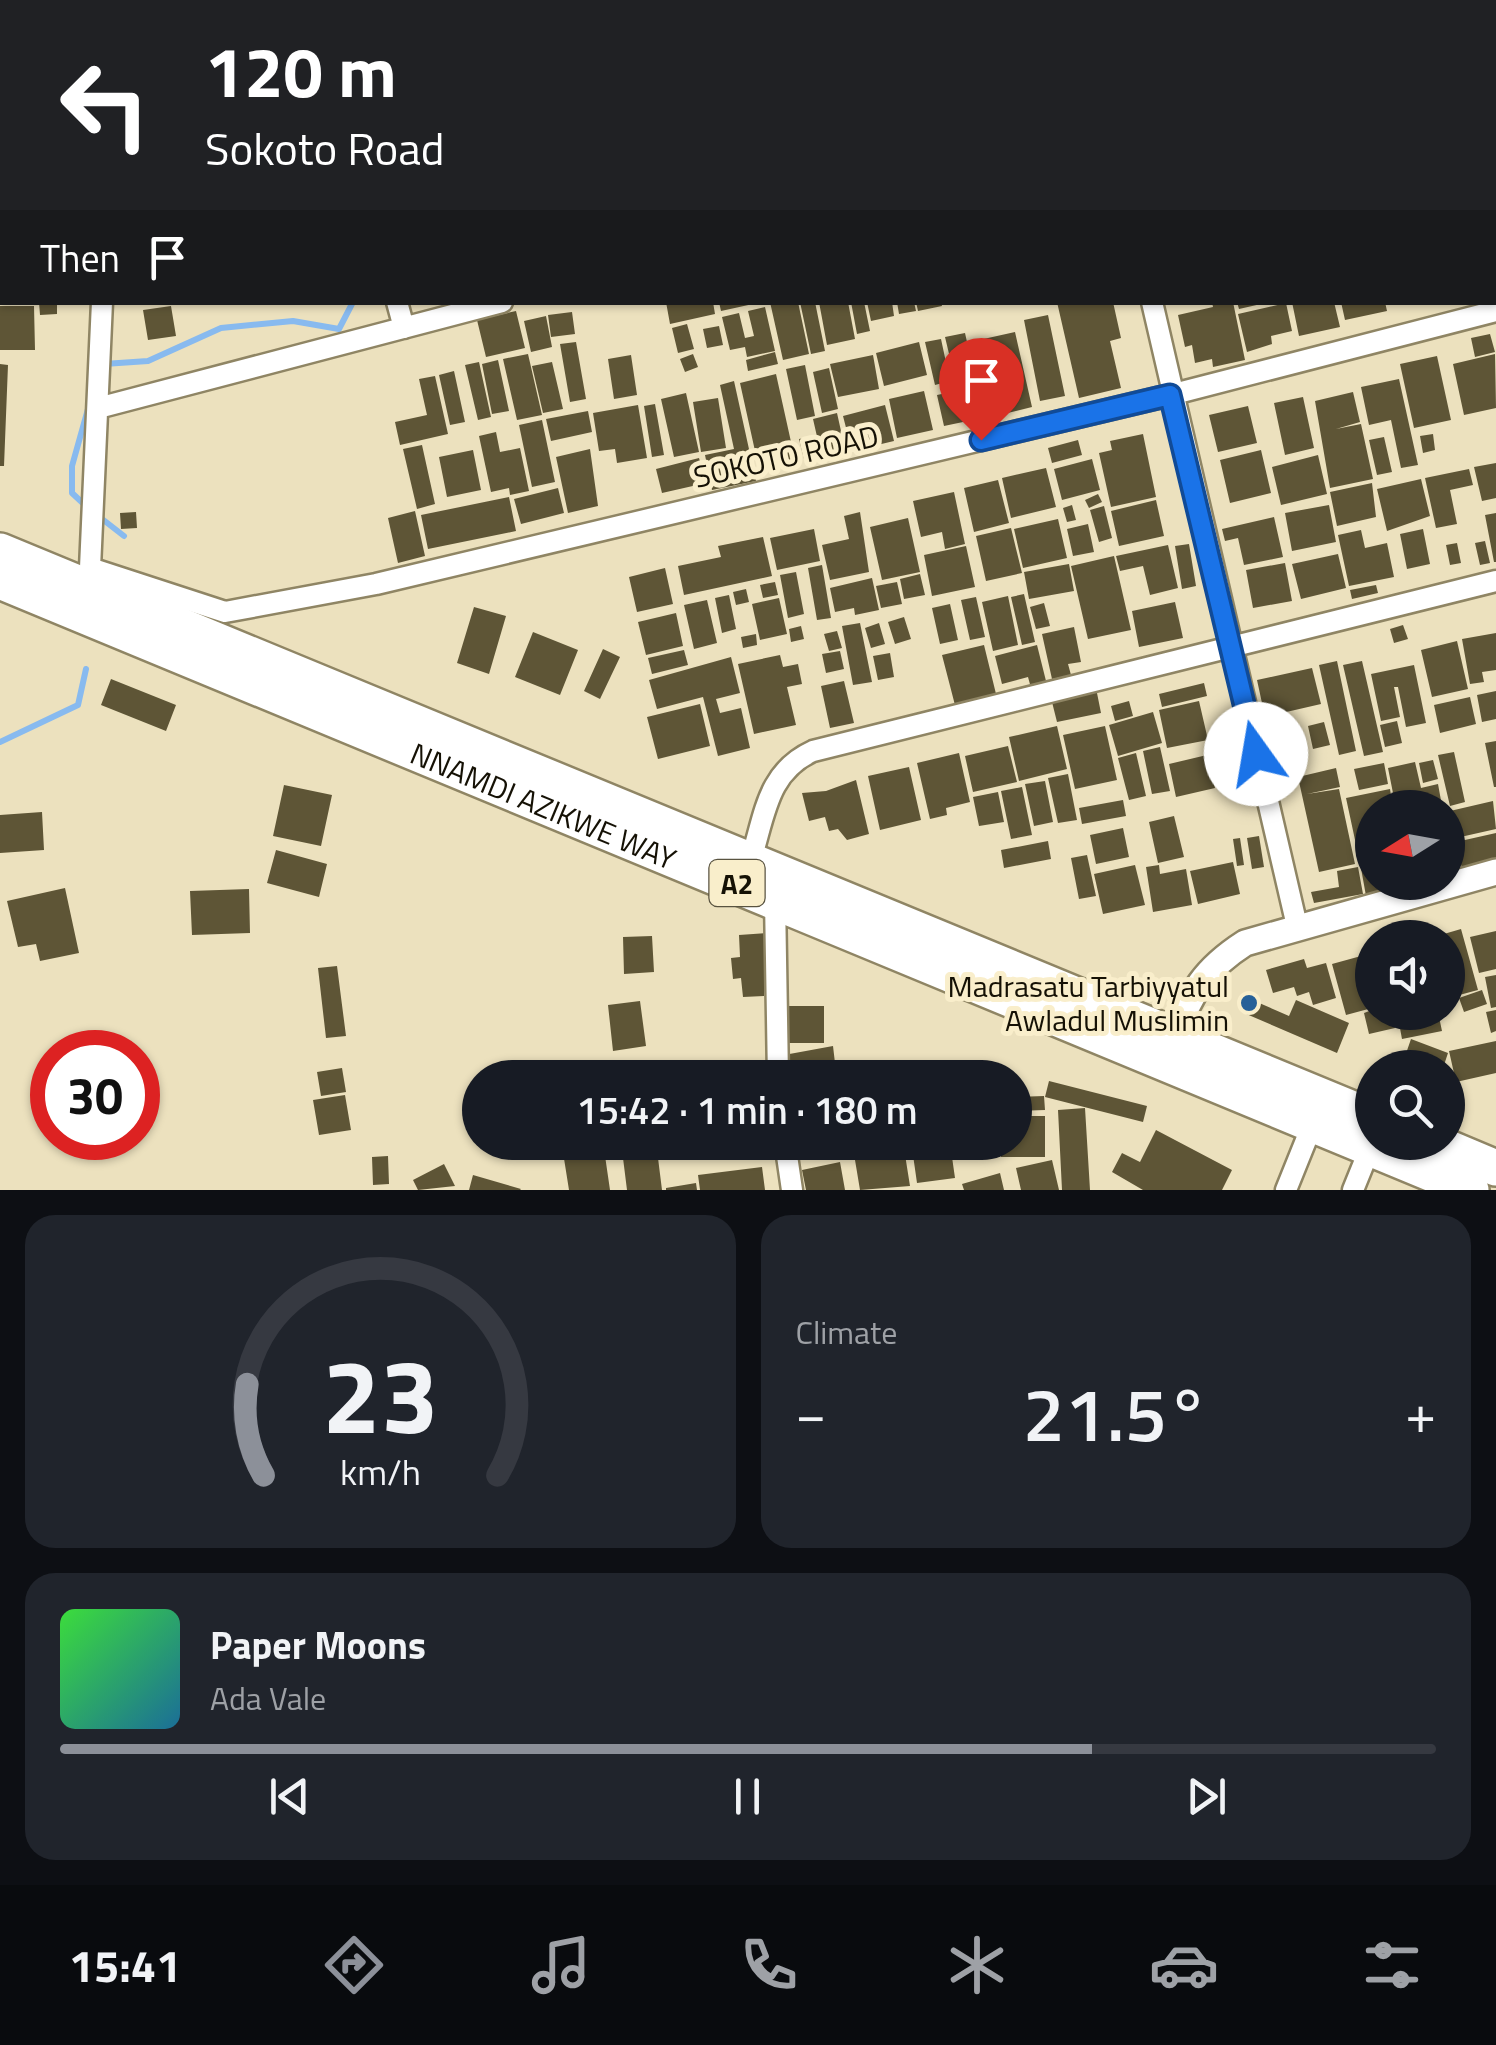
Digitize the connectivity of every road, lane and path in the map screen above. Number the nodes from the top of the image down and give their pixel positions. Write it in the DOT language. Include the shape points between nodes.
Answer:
graph roads {
  1 [pos="102,305"];
  2 [pos="398,305"];
  3 [pos="491,305"];
  4 [pos="1153,305"];
  5 [pos="1496,311"];
  6 [pos="404,328"];
  7 [pos="1170,395"];
  8 [pos="98,408"];
  9 [pos="0,550"];
  10 [pos="1496,581"];
  11 [pos="0,582"];
  12 [pos="1232,650"];
  13 [pos="751,860"];
  14 [pos="1496,872"];
  15 [pos="775,899"];
  16 [pos="1296,926"];
  17 [pos="1173,1036"];
  18 [pos="778,1060"];
  19 [pos="1317,1111"];
  20 [pos="1355,1126"];
  21 [pos="1465,1155"];
  22 [pos="788,1160"];
  23 [pos="1362,1160"];
  24 [pos="1419,1160"];
  25 [pos="1496,1168"];
  26 [pos="792,1190"];
  27 [pos="1286,1190"];
  28 [pos="1353,1190"];
  29 [pos="1472,1190"];
  1 -- 8 [label="street"];
  2 -- 6 [label="street"];
  3 -- 6 [label="street"];
  4 -- 7 [label="street"];
  5 -- 7 [label="street, SOKOTO ROAD"];
  6 -- 8 [label="street"];
  7 -- 8 [label="street, SOKOTO ROAD" via="376,584 226,612 90,568"];
  7 -- 12 [label="street"];
  9 -- 13 [label="highway, NNAMDI AZIKWE WAY / A2"];
  10 -- 12 [label="street"];
  11 -- 15 [label="highway, NNAMDI AZIKWE WAY / A2"];
  12 -- 13 [label="street" via="813,751 790,762 775,782"];
  12 -- 16 [label="street"];
  13 -- 17 [label="highway, NNAMDI AZIKWE WAY / A2"];
  14 -- 16 [label="street"];
  15 -- 18 [label="street"];
  15 -- 19 [label="highway, NNAMDI AZIKWE WAY / A2"];
  16 -- 17 [label="street" via="1218,961 1195,986"];
  17 -- 19 [label="highway, NNAMDI AZIKWE WAY / A2"];
  19 -- 20 [label="highway, NNAMDI AZIKWE WAY / A2"];
  19 -- 27 [label="street"];
  21 -- 25 [label="highway"];
  22 -- 26 [label="street"];
  23 -- 28 [label="street"];
  24 -- 29 [label="highway, NNAMDI AZIKWE WAY / A2"];
}
